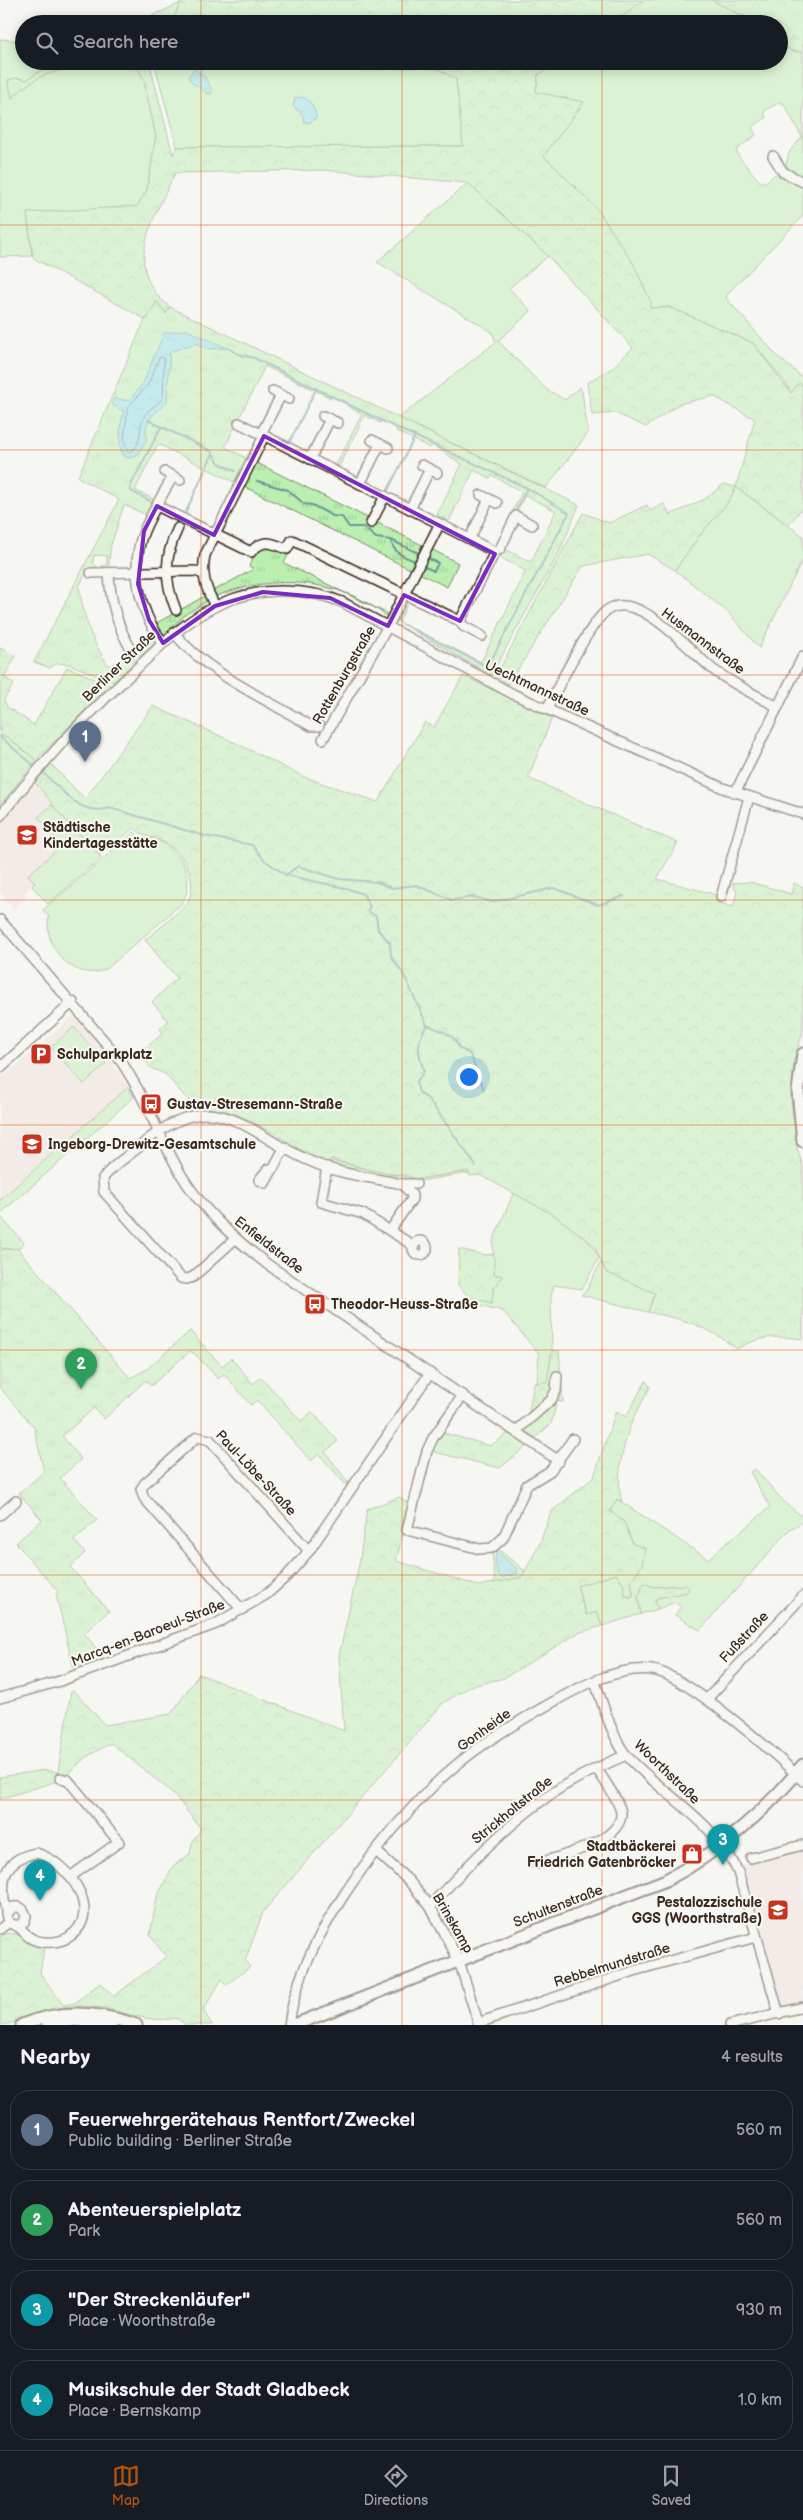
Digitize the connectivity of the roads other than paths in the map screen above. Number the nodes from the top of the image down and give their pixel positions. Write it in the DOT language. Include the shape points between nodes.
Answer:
graph roads {
  1 [pos="773,156"];
  2 [pos="803,182"];
  3 [pos="281,395"];
  4 [pos="330,419"];
  5 [pos="239,423"];
  6 [pos="262,435"];
  7 [pos="380,444"];
  8 [pos="310,460"];
  9 [pos="430,469"];
  10 [pos="172,476"];
  11 [pos="360,484"];
  12 [pos="385,496"];
  13 [pos="489,499"];
  14 [pos="157,506"];
  15 [pos="410,509"];
  16 [pos="371,523"];
  17 [pos="438,523"];
  18 [pos="532,525"];
  19 [pos="178,528"];
  20 [pos="214,535"];
  21 [pos="470,538"];
  22 [pos="495,552"];
  23 [pos="166,571"];
  24 [pos="91,573"];
  25 [pos="109,573"];
  26 [pos="138,573"];
  27 [pos="203,574"];
  28 [pos="263,592"];
  29 [pos="404,595"];
  30 [pos="215,606"];
  31 [pos="176,610"];
  32 [pos="460,621"];
  33 [pos="388,626"];
  34 [pos="174,633"];
  35 [pos="482,636"];
  36 [pos="163,643"];
  37 [pos="132,651"];
  38 [pos="803,656"];
  39 [pos="778,708"];
  40 [pos="548,709"];
  41 [pos="319,726"];
  42 [pos="323,739"];
  43 [pos="735,793"];
  44 [pos="749,797"];
  45 [pos="803,814"];
  46 [pos="0,816"];
  47 [pos="721,897"];
  48 [pos="0,920"];
  49 [pos="73,1002"];
  50 [pos="803,1054"];
  51 [pos="0,1068"];
  52 [pos="159,1130"];
  53 [pos="803,1141"];
  54 [pos="285,1147"];
  55 [pos="327,1167"];
  56 [pos="272,1170"];
  57 [pos="402,1184"];
  58 [pos="416,1184"];
  59 [pos="391,1230"];
  60 [pos="235,1239"];
  61 [pos="414,1246"];
  62 [pos="430,1373"];
  63 [pos="557,1376"];
  64 [pos="463,1396"];
  65 [pos="516,1431"];
  66 [pos="573,1439"];
  67 [pos="559,1461"];
  68 [pos="16,1501"];
  69 [pos="0,1515"];
  70 [pos="309,1551"];
  71 [pos="803,1596"];
  72 [pos="242,1610"];
  73 [pos="597,1681"];
  74 [pos="0,1698"];
  75 [pos="706,1699"];
  76 [pos="626,1755"];
  77 [pos="597,1769"];
  78 [pos="801,1773"];
  79 [pos="60,1778"];
  80 [pos="721,1844"];
  81 [pos="803,1845"];
  82 [pos="376,1851"];
  83 [pos="751,1858"];
  84 [pos="537,1864"];
  85 [pos="70,1877"];
  86 [pos="430,1906"];
  87 [pos="11,1921"];
  88 [pos="0,1929"];
  89 [pos="756,1937"];
  90 [pos="460,1961"];
  91 [pos="803,2008"];
  92 [pos="779,2014"];
  93 [pos="479,2024"];
  94 [pos="22,2025"];
  95 [pos="48,2025"];
  96 [pos="112,2025"];
  97 [pos="136,2025"];
  98 [pos="289,2025"];
  99 [pos="294,2025"];
  100 [pos="730,2025"];
  1 -- 2 [label="street" via="783,172"];
  3 -- 6 [label="street"];
  4 -- 8 [label="street"];
  5 -- 6 [label="street"];
  6 -- 8 [label="street"];
  6 -- 20 [label="street"];
  7 -- 11 [label="street"];
  8 -- 11 [label="street"];
  9 -- 15 [label="street"];
  10 -- 14 [label="street"];
  11 -- 12 [label="street"];
  12 -- 15 [label="street"];
  12 -- 16 [label="street"];
  13 -- 21 [label="street"];
  14 -- 20 [label="street"];
  14 -- 26 [label="street" via="144,531"];
  15 -- 17 [label="street"];
  17 -- 21 [label="street"];
  17 -- 29 [label="street, Rottenburgstraße"];
  18 -- 22 [label="street" via="516,516 500,549"];
  19 -- 23 [label="street" via="169,550"];
  20 -- 27 [label="street" via="205,555"];
  20 -- 29 [label="street" via="251,552 266,542 287,550 292,540"];
  21 -- 22 [label="street"];
  22 -- 32 [label="street"];
  23 -- 26 [label="street"];
  23 -- 27 [label="street" via="198,571"];
  23 -- 31 [label="street"];
  24 -- 25 [label="street"];
  25 -- 26 [label="street"];
  25 -- 37 [label="street" via="116,620"];
  26 -- 36 [label="street" via="145,610"];
  27 -- 30 [label="street"];
  28 -- 30 [label="street, Berliner Straße"];
  28 -- 33 [label="street, Uechtmannstraße" via="330,598"];
  29 -- 32 [label="street"];
  29 -- 33 [label="street, Rottenburgstraße"];
  30 -- 34 [label="street, Berliner Straße"];
  32 -- 35 [label="street"];
  33 -- 40 [label="street, Uechtmannstraße" via="489,682"];
  33 -- 42 [label="street, Rottenburgstraße"];
  34 -- 36 [label="street, Berliner Straße"];
  34 -- 41 [label="street" via="206,664 312,726"];
  36 -- 46 [label="street, Berliner Straße" via="73,730"];
  38 -- 39 [label="street"];
  39 -- 40 [label="street, Husmannstraße" via="714,670 686,642 625,605 614,606 600,616 559,684"];
  39 -- 43 [label="street"];
  40 -- 43 [label="street, Uechtmannstraße"];
  43 -- 44 [label="street, Uechtmannstraße"];
  44 -- 45 [label="street, Uechtmannstraße"];
  44 -- 47 [label="street"];
  48 -- 49 [label="street, Enfieldstraße"];
  49 -- 51 [label="street"];
  49 -- 52 [label="street, Enfieldstraße" via="128,1072"];
  50 -- 53 [label="main road" via="798,1091"];
  52 -- 54 [label="street" via="196,1114 216,1114 234,1119"];
  52 -- 60 [label="street, Enfieldstraße" via="183,1178"];
  52 -- 60 [label="street" via="105,1176 102,1183 104,1192 181,1278 193,1277"];
  54 -- 55 [label="street"];
  54 -- 56 [label="street"];
  55 -- 57 [label="street"];
  55 -- 59 [label="street" via="321,1202 363,1214"];
  57 -- 58 [label="street"];
  57 -- 59 [label="street" via="412,1199"];
  59 -- 61 [label="street"];
  60 -- 62 [label="street, Enfieldstraße"];
  62 -- 64 [label="street, Enfieldstraße"];
  62 -- 70 [label="street, Marcq-en-Baroeul-Straße"];
  63 -- 65 [label="street" via="556,1392 551,1400"];
  64 -- 65 [label="street, Enfieldstraße"];
  64 -- 67 [label="street" via="427,1451 407,1530 480,1549 492,1548 504,1538 527,1485 550,1471"];
  65 -- 67 [label="street, Enfieldstraße"];
  66 -- 67 [label="street"];
  68 -- 69 [label="street"];
  70 -- 72 [label="street, Marcq-en-Baroeul-Straße" via="277,1585"];
  70 -- 72 [label="street, Paul-Löbe-Straße" via="210,1440 202,1436 149,1479 141,1488 144,1498"];
  71 -- 75 [label="street, Fußstraße"];
  72 -- 74 [label="street, Marcq-en-Baroeul-Straße" via="216,1624 130,1656"];
  73 -- 75 [label="street, Gonheide" via="631,1671 656,1671 667,1674"];
  73 -- 76 [label="street, Woorthstraße"];
  73 -- 82 [label="street, Gonheide" via="571,1691 521,1719 478,1749 431,1788"];
  75 -- 78 [label="street, Gonheide"];
  76 -- 77 [label="street, Strickholtstraße"];
  76 -- 80 [label="street, Woorthstraße"];
  77 -- 84 [label="street" via="621,1811 615,1829 603,1840"];
  77 -- 86 [label="street, Strickholtstraße" via="558,1789 534,1807 476,1858"];
  78 -- 80 [label="main road, Schultenstraße"];
  79 -- 85 [label="street" via="68,1780 119,1842"];
  80 -- 89 [label="street, Woorthstraße" via="738,1872"];
  80 -- 90 [label="main road, Schultenstraße" via="666,1880"];
  81 -- 83 [label="street"];
  82 -- 86 [label="street, Brinskamp" via="408,1880"];
  82 -- 98 [label="street, Gonheide" via="350,1886 320,1937 292,2006"];
  85 -- 87 [label="street" via="50,1858 36,1853 24,1856 8,1868 1,1882"];
  85 -- 87 [label="street" via="84,1905 81,1922 73,1933 64,1939 46,1942 30,1938"];
  86 -- 90 [label="street, Brinskamp"];
  87 -- 88 [label="street"];
  89 -- 92 [label="street, Woorthstraße"];
  89 -- 93 [label="street, Rebbelmundstraße" via="636,1970"];
  90 -- 93 [label="street, Brinskamp"];
  90 -- 99 [label="main road, Schultenstraße"];
  91 -- 92 [label="street"];
  92 -- 100 [label="street"];
  94 -- 97 [label="main road" via="42,2018 79,2013 98,2014"];
  95 -- 96 [label="main road" via="75,2020"];
}
